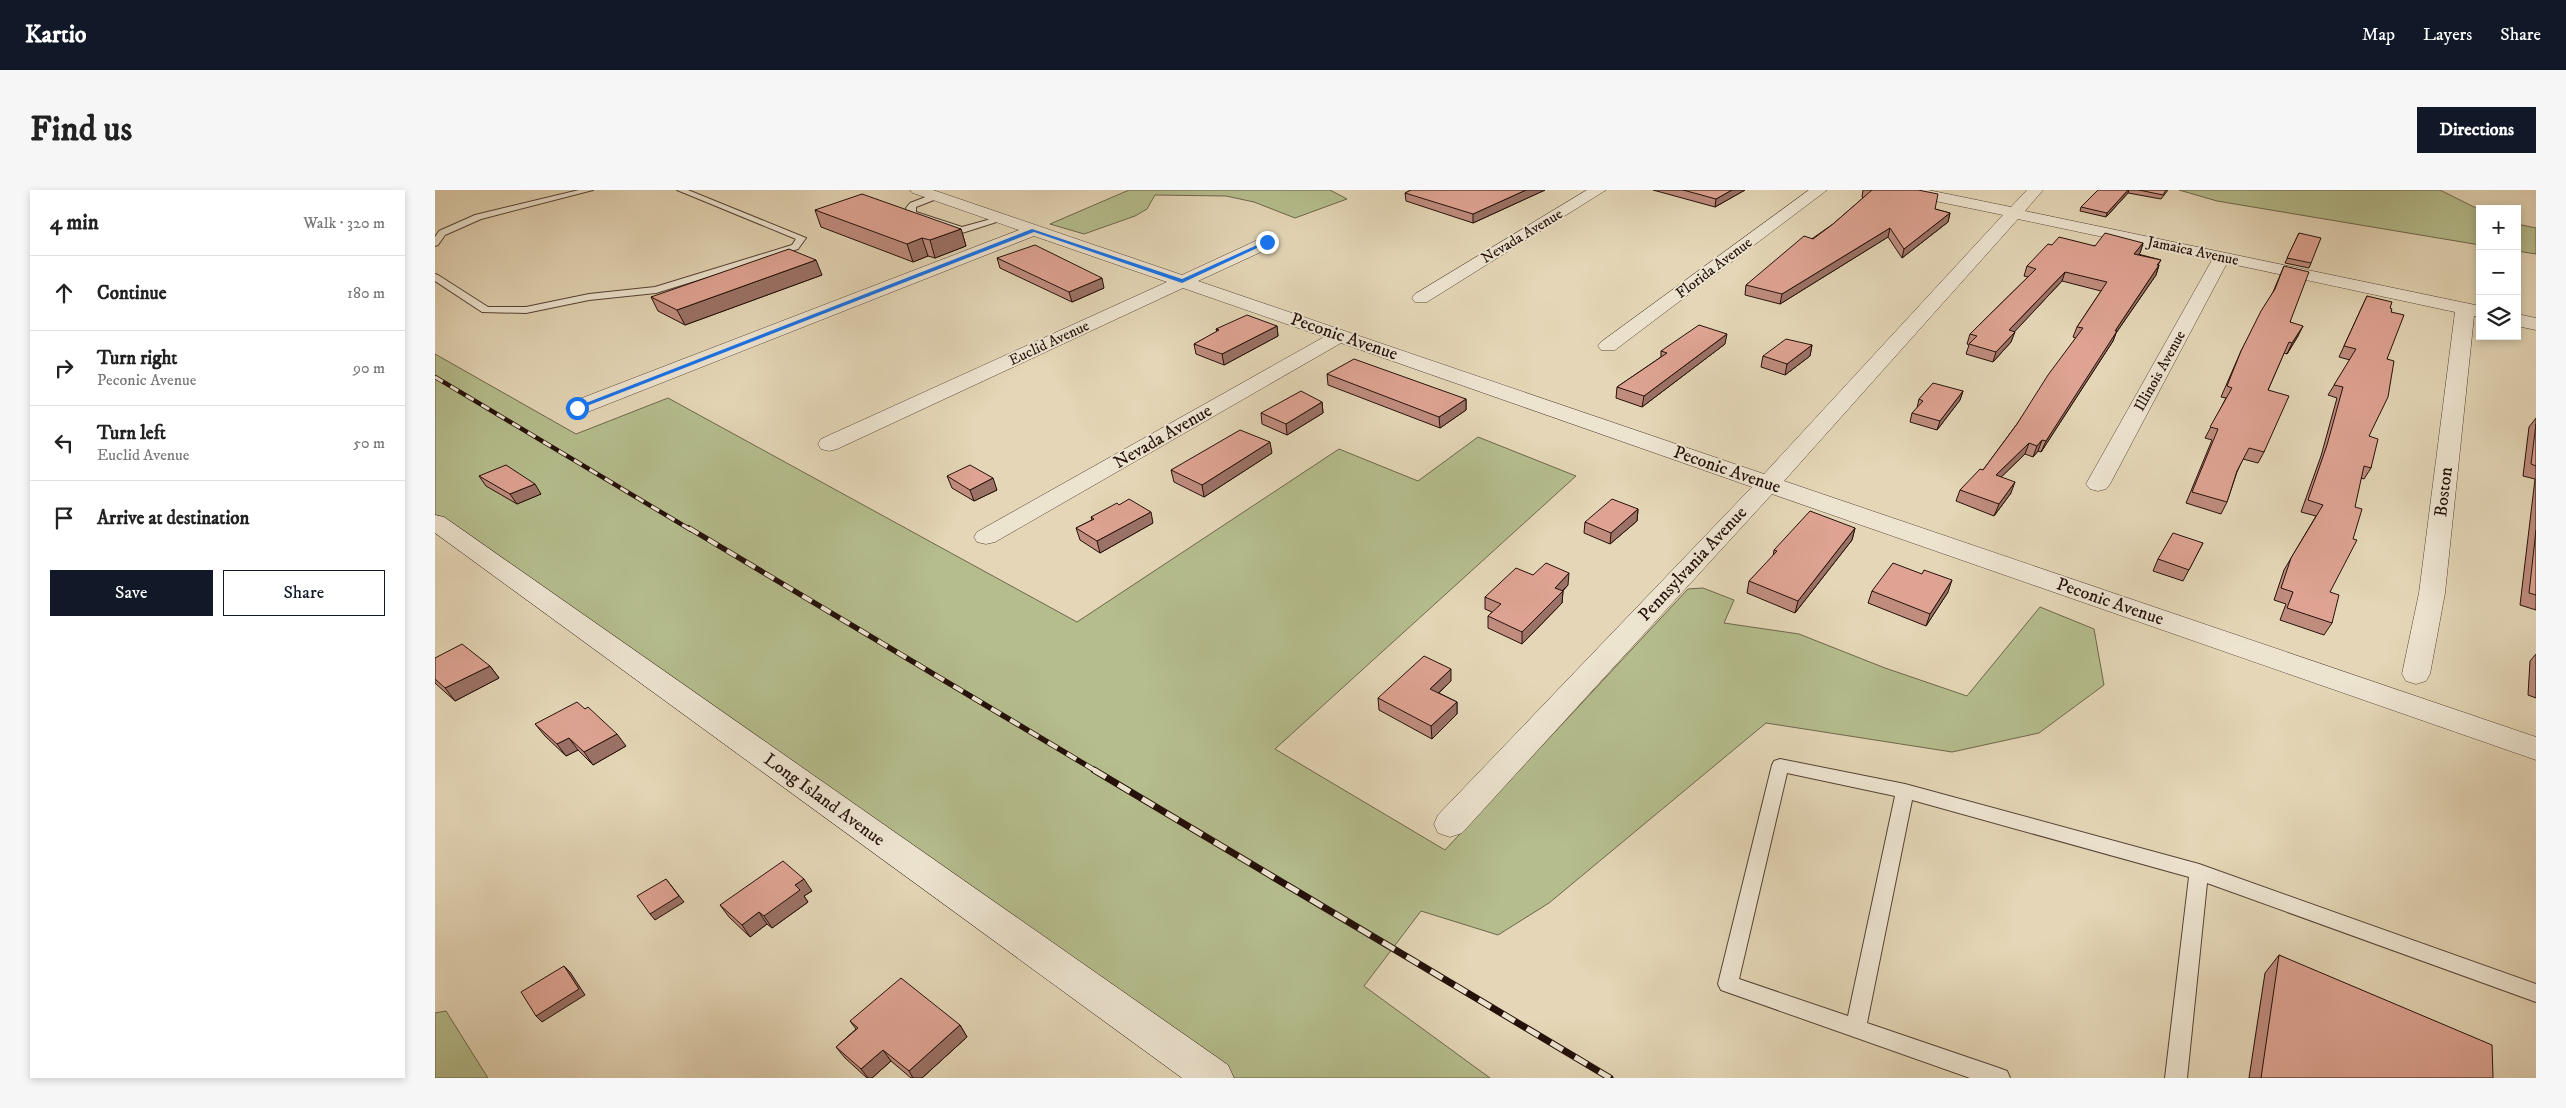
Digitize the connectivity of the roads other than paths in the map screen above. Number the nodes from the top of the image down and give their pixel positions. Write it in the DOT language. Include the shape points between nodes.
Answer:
graph roads {
  1 [pos="589,190"];
  2 [pos="681,190"];
  3 [pos="1598,190"];
  4 [pos="1819,190"];
  5 [pos="1906,190"];
  6 [pos="2035,190"];
  7 [pos="927,193"];
  8 [pos="2013,213"];
  9 [pos="1034,230"];
  10 [pos="1267,242"];
  11 [pos="435,243"];
  12 [pos="2222,258"];
  13 [pos="435,277"];
  14 [pos="1182,281"];
  15 [pos="1421,298"];
  16 [pos="2473,311"];
  17 [pos="2521,321"];
  18 [pos="2536,324"];
  19 [pos="1340,336"];
  20 [pos="1608,346"];
  21 [pos="577,408"];
  22 [pos="829,444"];
  23 [pos="1768,484"];
  24 [pos="2098,484"];
  25 [pos="435,522"];
  26 [pos="986,537"];
  27 [pos="2416,674"];
  28 [pos="2536,750"];
  29 [pos="1905,791"];
  30 [pos="1450,824"];
  31 [pos="2199,872"];
  32 [pos="2536,993"];
  33 [pos="1857,1027"];
  34 [pos="1214,1078"];
  35 [pos="1999,1078"];
  36 [pos="2176,1078"];
  1 -- 11 [label="lane" via="478,217 442,233"];
  2 -- 13 [label="lane" via="801,238 795,247 656,290 589,297 526,310 486,310"];
  3 -- 15 [label="street, Nevada Avenue"];
  4 -- 20 [label="street, Florida Avenue"];
  5 -- 8 [label="street, Jamaica Avenue"];
  6 -- 8 [label="street, Pennsylvania Avenue"];
  7 -- 9 [label="street, Peconic Avenue"];
  8 -- 12 [label="street, Jamaica Avenue"];
  8 -- 23 [label="street, Pennsylvania Avenue"];
  9 -- 14 [label="street, Peconic Avenue"];
  9 -- 21 [label="street"];
  10 -- 14 [label="street, Euclid Avenue"];
  12 -- 16 [label="street, Jamaica Avenue"];
  12 -- 24 [label="street, Illinois Avenue"];
  14 -- 19 [label="street, Peconic Avenue"];
  14 -- 22 [label="street, Euclid Avenue"];
  16 -- 27 [label="street, Boston" via="2432,593"];
  17 -- 18 [label="street"];
  19 -- 23 [label="street, Peconic Avenue"];
  19 -- 26 [label="street, Nevada Avenue"];
  23 -- 28 [label="street, Peconic Avenue"];
  23 -- 30 [label="street, Pennsylvania Avenue"];
  25 -- 34 [label="street, Long Island Avenue"];
  29 -- 31 [label="lane"];
  29 -- 33 [label="lane"];
  29 -- 33 [label="lane" via="1780,765 1728,984"];
  31 -- 32 [label="lane"];
  31 -- 36 [label="lane"];
  33 -- 35 [label="lane"];
}
